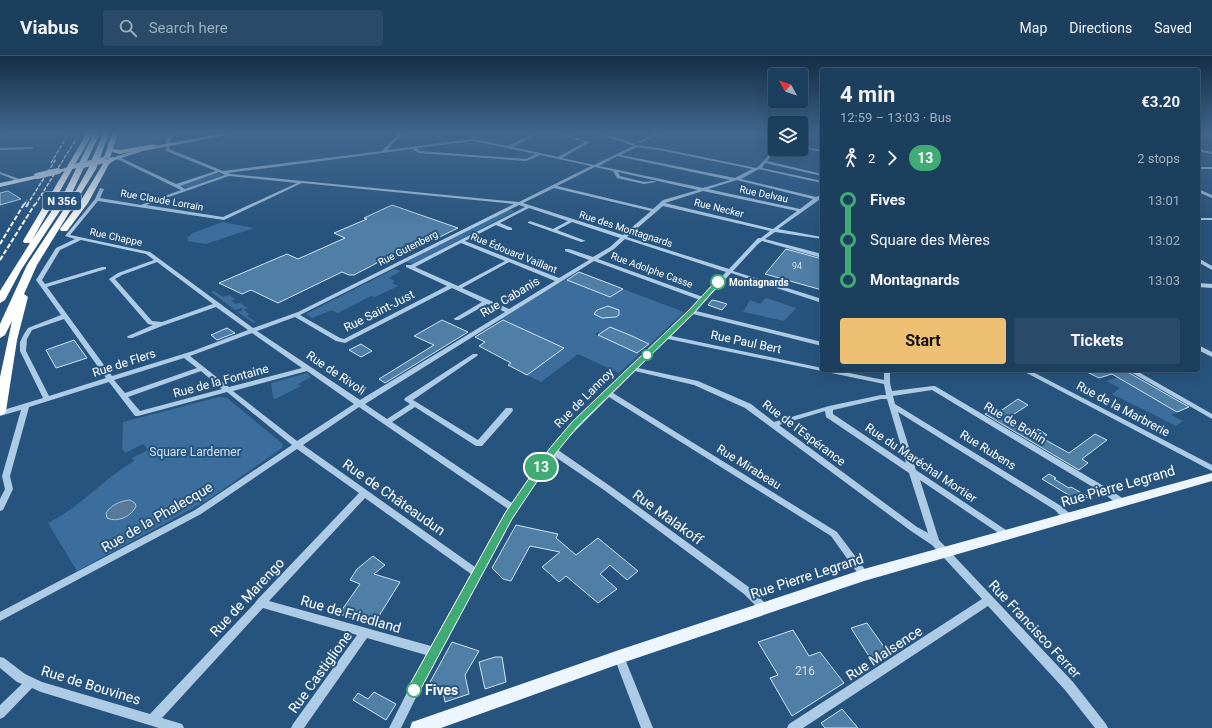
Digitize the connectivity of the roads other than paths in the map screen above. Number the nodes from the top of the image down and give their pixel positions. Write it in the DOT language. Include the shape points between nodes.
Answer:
graph roads {
  1 [pos="77,164"];
  2 [pos="82,164"];
  3 [pos="90,164"];
  4 [pos="93,164"];
  5 [pos="105,164"];
  6 [pos="120,164"];
  7 [pos="203,164"];
  8 [pos="281,164"];
  9 [pos="588,164"];
  10 [pos="598,164"];
  11 [pos="663,164"];
  12 [pos="735,164"];
  13 [pos="762,164"];
  14 [pos="775,164"];
  15 [pos="595,166"];
  16 [pos="75,168"];
  17 [pos="1200,168"];
  18 [pos="1212,168"];
  19 [pos="757,169"];
  20 [pos="220,172"];
  21 [pos="0,173"];
  22 [pos="228,175"];
  23 [pos="820,175"];
  24 [pos="735,179"];
  25 [pos="21,180"];
  26 [pos="820,182"];
  27 [pos="300,183"];
  28 [pos="2,185"];
  29 [pos="176,186"];
  30 [pos="554,187"];
  31 [pos="102,189"];
  32 [pos="185,190"];
  33 [pos="702,190"];
  34 [pos="1200,191"];
  35 [pos="820,197"];
  36 [pos="1212,197"];
  37 [pos="97,199"];
  38 [pos="817,199"];
  39 [pos="664,202"];
  40 [pos="519,204"];
  41 [pos="142,205"];
  42 [pos="528,207"];
  43 [pos="655,210"];
  44 [pos="799,210"];
  45 [pos="1212,218"];
  46 [pos="1200,219"];
  47 [pos="571,221"];
  48 [pos="530,222"];
  49 [pos="495,223"];
  50 [pos="510,229"];
  51 [pos="554,230"];
  52 [pos="772,230"];
  53 [pos="624,238"];
  54 [pos="820,238"];
  55 [pos="80,239"];
  56 [pos="760,239"];
  57 [pos="583,241"];
  58 [pos="462,242"];
  59 [pos="567,250"];
  60 [pos="148,253"];
  61 [pos="820,255"];
  62 [pos="594,259"];
  63 [pos="158,260"];
  64 [pos="510,260"];
  65 [pos="1200,261"];
  66 [pos="400,263"];
  67 [pos="19,264"];
  68 [pos="1200,264"];
  69 [pos="32,265"];
  70 [pos="411,267"];
  71 [pos="1210,267"];
  72 [pos="104,268"];
  73 [pos="727,272"];
  74 [pos="13,276"];
  75 [pos="559,280"];
  76 [pos="22,284"];
  77 [pos="1200,285"];
  78 [pos="44,286"];
  79 [pos="1212,286"];
  80 [pos="454,287"];
  81 [pos="0,288"];
  82 [pos="704,298"];
  83 [pos="0,300"];
  84 [pos="820,300"];
  85 [pos="486,302"];
  86 [pos="218,304"];
  87 [pos="508,311"];
  88 [pos="692,312"];
  89 [pos="296,315"];
  90 [pos="64,316"];
  91 [pos="457,319"];
  92 [pos="159,325"];
  93 [pos="253,331"];
  94 [pos="0,335"];
  95 [pos="130,337"];
  96 [pos="666,337"];
  97 [pos="820,344"];
  98 [pos="1200,348"];
  99 [pos="474,355"];
  100 [pos="1212,355"];
  101 [pos="185,356"];
  102 [pos="309,368"];
  103 [pos="201,369"];
  104 [pos="633,369"];
  105 [pos="820,369"];
  106 [pos="833,372"];
  107 [pos="886,372"];
  108 [pos="1028,372"];
  109 [pos="1133,372"];
  110 [pos="110,379"];
  111 [pos="887,383"];
  112 [pos="228,391"];
  113 [pos="608,393"];
  114 [pos="124,396"];
  115 [pos="47,399"];
  116 [pos="890,399"];
  117 [pos="360,403"];
  118 [pos="415,404"];
  119 [pos="26,406"];
  120 [pos="829,408"];
  121 [pos="510,410"];
  122 [pos="0,413"];
  123 [pos="1212,417"];
  124 [pos="387,422"];
  125 [pos="774,424"];
  126 [pos="296,444"];
  127 [pos="553,451"];
  128 [pos="1212,468"];
  129 [pos="912,472"];
  130 [pos="1212,477"];
  131 [pos="364,493"];
  132 [pos="1122,502"];
  133 [pos="0,508"];
  134 [pos="513,508"];
  135 [pos="1070,518"];
  136 [pos="1006,534"];
  137 [pos="939,547"];
  138 [pos="476,573"];
  139 [pos="864,575"];
  140 [pos="989,600"];
  141 [pos="260,603"];
  142 [pos="764,608"];
  143 [pos="0,617"];
  144 [pos="365,633"];
  145 [pos="433,652"];
  146 [pos="619,657"];
  147 [pos="0,662"];
  148 [pos="31,682"];
  149 [pos="0,713"];
  150 [pos="152,720"];
  151 [pos="178,728"];
  152 [pos="297,728"];
  153 [pos="395,728"];
  154 [pos="418,728"];
  155 [pos="647,728"];
  156 [pos="792,728"];
  157 [pos="1102,728"];
  1 -- 16 [label="highway"];
  2 -- 67 [label="highway, N 356" via="69,191"];
  3 -- 16 [label="main road, bridge"];
  4 -- 69 [label="highway, N 356" via="78,194"];
  5 -- 69 [label="highway" via="78,212 46,253"];
  6 -- 29 [label="street"];
  7 -- 20 [label="street"];
  8 -- 20 [label="street"];
  9 -- 15 [label="street, Rue Delvau"];
  10 -- 15 [label="street, Rue Gutenberg"];
  11 -- 24 [label="street"];
  12 -- 19 [label="street"];
  13 -- 19 [label="street"];
  14 -- 23 [label="street"];
  15 -- 30 [label="street, Rue Gutenberg"];
  15 -- 33 [label="street, Rue Delvau" via="614,171 618,177 644,183 661,181"];
  16 -- 25 [label="main road, bridge"];
  16 -- 67 [label="highway" via="18,257"];
  17 -- 18 [label="street"];
  19 -- 24 [label="street"];
  19 -- 26 [label="street"];
  20 -- 22 [label="street"];
  20 -- 29 [label="street"];
  21 -- 25 [label="street"];
  22 -- 27 [label="street, Rue des Montagnards"];
  22 -- 32 [label="street"];
  24 -- 33 [label="street"];
  24 -- 38 [label="street"];
  25 -- 28 [label="main road"];
  27 -- 40 [label="street, Rue des Montagnards"];
  27 -- 41 [label="street, Rue Claude Lorrain" via="224,220"];
  29 -- 32 [label="street"];
  30 -- 40 [label="street, Rue Gutenberg"];
  30 -- 43 [label="street"];
  31 -- 37 [label="street"];
  32 -- 41 [label="street"];
  33 -- 39 [label="street"];
  33 -- 44 [label="street, Rue Delvau"];
  34 -- 36 [label="street"];
  35 -- 38 [label="street, Rue de Lannoy"];
  37 -- 41 [label="street, Rue Claude Lorrain"];
  37 -- 55 [label="street" via="67,236"];
  38 -- 44 [label="street, Rue de Lannoy"];
  39 -- 43 [label="street, Rue Cabanis"];
  39 -- 52 [label="street, Rue Necker"];
  40 -- 42 [label="street, Rue des Montagnards"];
  40 -- 66 [label="street, Rue Gutenberg"];
  42 -- 47 [label="street, Rue des Montagnards"];
  42 -- 49 [label="street, Rue Gutenberg"];
  43 -- 53 [label="street, Rue Cabanis"];
  44 -- 52 [label="street, Rue de Lannoy"];
  45 -- 46 [label="street"];
  47 -- 51 [label="street"];
  47 -- 53 [label="street, Rue des Montagnards"];
  48 -- 51 [label="street"];
  49 -- 50 [label="street"];
  49 -- 58 [label="street, Rue Gutenberg"];
  51 -- 57 [label="street"];
  52 -- 54 [label="street, Rue Necker"];
  52 -- 56 [label="street, Rue de Lannoy"];
  53 -- 62 [label="street, Rue Cabanis"];
  53 -- 73 [label="street, Rue des Montagnards"];
  55 -- 60 [label="street, Rue Chappe"];
  55 -- 78 [label="street" via="58,249 40,280"];
  56 -- 61 [label="street"];
  56 -- 73 [label="street, Rue de Lannoy"];
  58 -- 64 [label="street, Rue Édouard Vaillant"];
  58 -- 70 [label="street, Rue Gutenberg"];
  59 -- 62 [label="street, Rue Adolphe Casse"];
  60 -- 63 [label="street, Rue de Rivoli"];
  62 -- 75 [label="street, Rue Cabanis"];
  62 -- 82 [label="street, Rue Adolphe Casse"];
  63 -- 86 [label="street, Rue de Rivoli"];
  63 -- 92 [label="street" via="112,279 150,323"];
  64 -- 75 [label="street, Rue Édouard Vaillant"];
  64 -- 80 [label="street"];
  65 -- 71 [label="street"];
  66 -- 70 [label="street"];
  66 -- 89 [label="street, Rue Gutenberg"];
  67 -- 74 [label="highway, N 356"];
  68 -- 71 [label="street"];
  69 -- 76 [label="highway, N 356"];
  70 -- 80 [label="street"];
  72 -- 78 [label="street"];
  73 -- 82 [label="street, Rue de Lannoy"];
  73 -- 84 [label="street, Rue des Montagnards"];
  74 -- 81 [label="highway"];
  74 -- 83 [label="highway, N 356"];
  75 -- 87 [label="street, Rue Cabanis"];
  76 -- 94 [label="highway, N 356"];
  76 -- 122 [label="highway" via="23,299"];
  77 -- 79 [label="street"];
  78 -- 90 [label="street"];
  80 -- 85 [label="street"];
  80 -- 89 [label="street, Rue Saint-Just" via="345,341 338,340"];
  82 -- 88 [label="street, Rue de Lannoy"];
  85 -- 87 [label="street"];
  85 -- 91 [label="street"];
  86 -- 92 [label="street"];
  86 -- 93 [label="street, Rue de Rivoli"];
  87 -- 117 [label="street, Rue Cabanis"];
  88 -- 96 [label="street, Rue de Lannoy"];
  88 -- 97 [label="street"];
  89 -- 93 [label="street, Rue Gutenberg"];
  90 -- 110 [label="street"];
  90 -- 115 [label="street" via="30,329 22,347"];
  92 -- 95 [label="street"];
  93 -- 101 [label="street, Rue de Flers"];
  93 -- 102 [label="street, Rue de Rivoli"];
  96 -- 104 [label="street, Rue de Lannoy"];
  96 -- 105 [label="street, Rue Paul Bert"];
  98 -- 100 [label="street"];
  99 -- 118 [label="street" via="408,400"];
  101 -- 103 [label="street, Rue de Châteaudun"];
  101 -- 110 [label="street, Rue de Flers"];
  102 -- 112 [label="street, Rue de la Fontaine"];
  102 -- 117 [label="street, Rue de Rivoli"];
  103 -- 112 [label="street, Rue de Châteaudun"];
  103 -- 114 [label="street"];
  104 -- 113 [label="street, Rue de Lannoy"];
  104 -- 125 [label="street, Rue de l'Espérance" via="700,384 748,406"];
  106 -- 111 [label="street, Rue Paul Bert"];
  107 -- 111 [label="street"];
  108 -- 128 [label="street, Rue de la Marbrerie"];
  109 -- 123 [label="street"];
  110 -- 114 [label="street"];
  110 -- 115 [label="street, Rue de Flers"];
  111 -- 116 [label="street"];
  112 -- 114 [label="street, Rue de la Fontaine" via="138,414"];
  112 -- 126 [label="street, Rue de Châteaudun"];
  113 -- 127 [label="street, Rue de Lannoy" via="570,430"];
  113 -- 139 [label="street, Rue Mirabeau" via="834,534"];
  115 -- 119 [label="street, Rue de Flers"];
  116 -- 120 [label="street, Rue de Bohin" via="881,397"];
  116 -- 129 [label="street"];
  116 -- 132 [label="street, Rue de Bohin" via="932,388"];
  116 -- 135 [label="street, Rue Rubens"];
  117 -- 124 [label="street, Rue de Rivoli"];
  117 -- 126 [label="street, Rue de la Phalecque"];
  118 -- 121 [label="street" via="479,444"];
  118 -- 124 [label="street"];
  119 -- 122 [label="street, Rue de Flers"];
  119 -- 133 [label="street" via="6,476 8,489"];
  120 -- 125 [label="street, Rue de Bohin"];
  120 -- 129 [label="street, Rue du Maréchal Mortier" via="828,415"];
  124 -- 134 [label="street, Rue de Rivoli"];
  125 -- 137 [label="street, Rue de l'Espérance"];
  126 -- 131 [label="street, Rue de Châteaudun"];
  126 -- 143 [label="street, Rue de la Phalecque" via="198,512"];
  127 -- 134 [label="street, Rue de Lannoy"];
  127 -- 142 [label="street, Rue Malakoff" via="734,582"];
  129 -- 136 [label="street, Rue du Maréchal Mortier"];
  129 -- 137 [label="street"];
  130 -- 132 [label="main road, Rue Pierre Legrand"];
  131 -- 138 [label="street, Rue de Châteaudun"];
  131 -- 141 [label="street, Rue de Marengo"];
  132 -- 135 [label="main road, Rue Pierre Legrand"];
  134 -- 138 [label="street, Rue de Lannoy"];
  135 -- 136 [label="main road, Rue Pierre Legrand"];
  136 -- 137 [label="main road, Rue Pierre Legrand"];
  137 -- 139 [label="main road, Rue Pierre Legrand"];
  137 -- 140 [label="street, Rue Francisco Ferrer"];
  138 -- 145 [label="street, Rue de Lannoy"];
  139 -- 142 [label="main road, Rue Pierre Legrand"];
  140 -- 156 [label="street, Rue Malsence"];
  140 -- 157 [label="street, Rue Francisco Ferrer" via="1069,686"];
  141 -- 144 [label="street, Rue de Friedland"];
  141 -- 150 [label="street, Rue de Marengo"];
  142 -- 146 [label="main road, Rue Pierre Legrand"];
  144 -- 145 [label="street, Rue de Friedland"];
  144 -- 152 [label="street, Rue Castiglione"];
  145 -- 153 [label="street, Rue de Lannoy"];
  146 -- 154 [label="main road, Rue Pierre Legrand"];
  146 -- 155 [label="street"];
  147 -- 148 [label="street, Rue de Bouvines" via="20,678"];
  148 -- 149 [label="street"];
  148 -- 150 [label="street, Rue de Bouvines"];
  150 -- 151 [label="street, Rue de Bouvines"];
}
